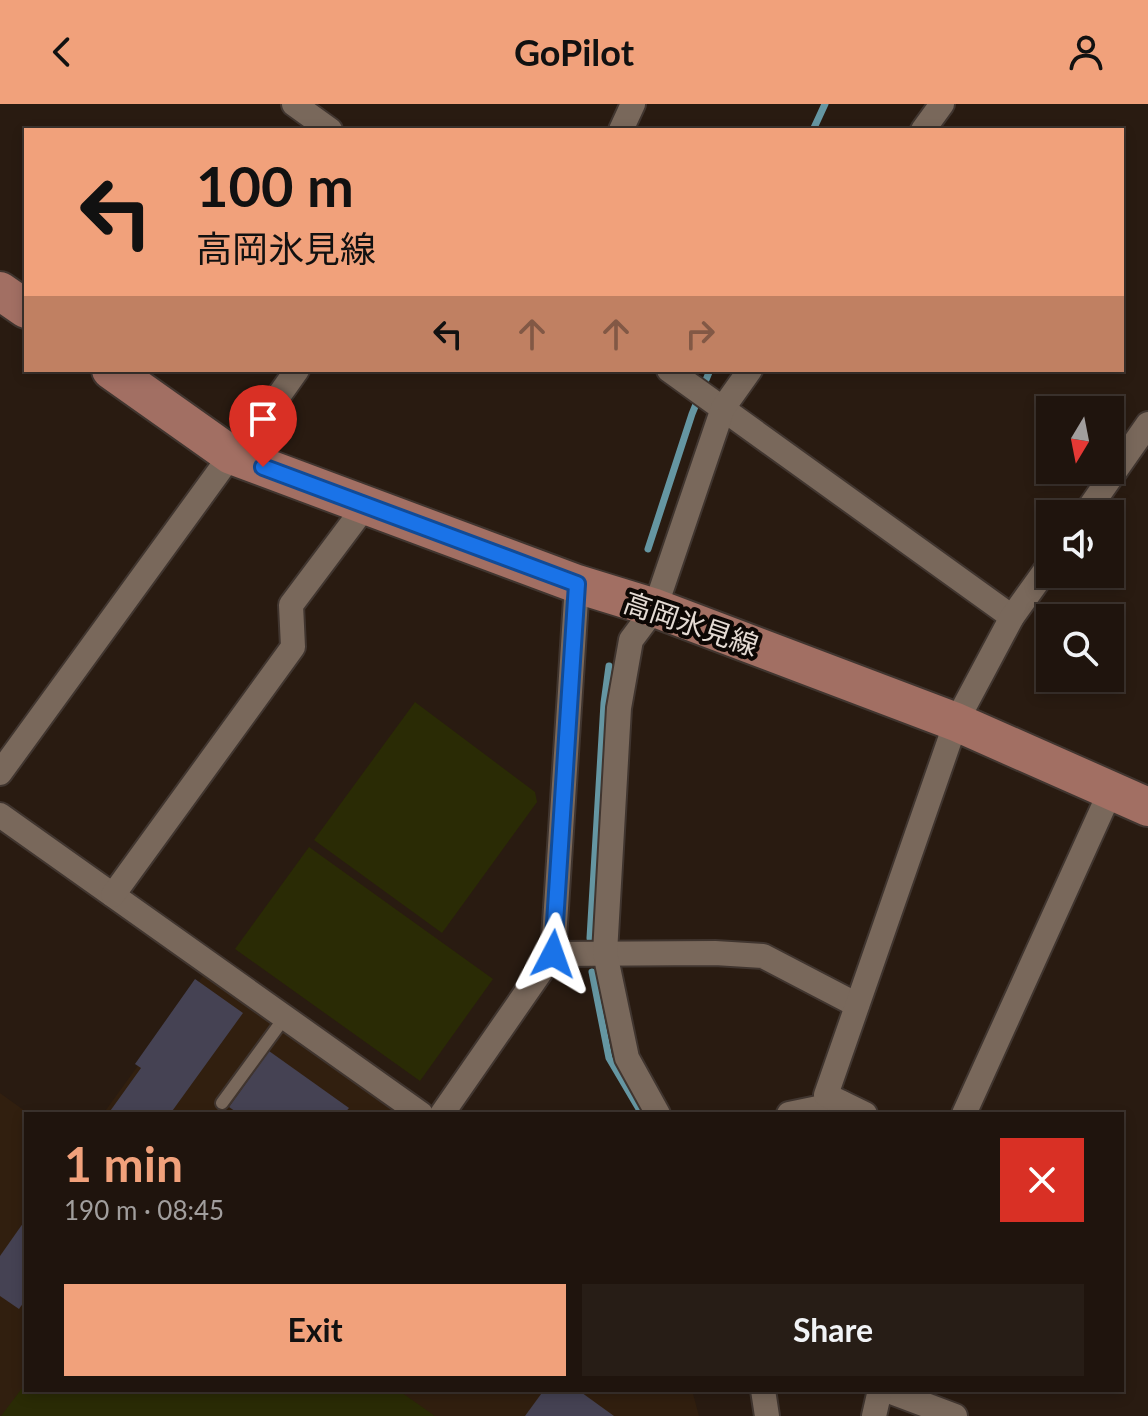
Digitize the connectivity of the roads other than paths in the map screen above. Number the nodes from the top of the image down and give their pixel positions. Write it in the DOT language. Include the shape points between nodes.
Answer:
graph roads {
  1 [pos="294,104"];
  2 [pos="633,104"];
  3 [pos="942,104"];
  4 [pos="327,128"];
  5 [pos="622,128"];
  6 [pos="924,128"];
  7 [pos="0,291"];
  8 [pos="24,308"];
  9 [pos="114,372"];
  10 [pos="296,372"];
  11 [pos="748,372"];
  12 [pos="678,376"];
  13 [pos="716,403"];
  14 [pos="1148,424"];
  15 [pos="231,455"];
  16 [pos="1095,500"];
  17 [pos="366,505"];
  18 [pos="577,584"];
  19 [pos="1036,584"];
  20 [pos="655,608"];
  21 [pos="1012,617"];
  22 [pos="956,722"];
  23 [pos="0,773"];
  24 [pos="1111,790"];
  25 [pos="1148,807"];
  26 [pos="0,815"];
  27 [pos="113,895"];
  28 [pos="605,953"];
  29 [pos="553,954"];
  30 [pos="857,1005"];
  31 [pos="285,1017"];
  32 [pos="222,1103"];
  33 [pos="842,1103"];
  34 [pos="418,1112"];
  35 [pos="443,1112"];
  36 [pos="657,1112"];
  37 [pos="799,1112"];
  38 [pos="861,1112"];
  39 [pos="965,1112"];
  40 [pos="763,1392"];
  41 [pos="882,1392"];
  42 [pos="889,1392"];
  43 [pos="767,1416"];
  44 [pos="874,1416"];
  45 [pos="955,1416"];
  1 -- 4 [label="street"];
  2 -- 5 [label="street"];
  3 -- 6 [label="street"];
  7 -- 8 [label="main road"];
  9 -- 15 [label="main road, 高岡氷見線"];
  10 -- 15 [label="street"];
  11 -- 13 [label="street"];
  12 -- 13 [label="street"];
  13 -- 20 [label="street"];
  13 -- 21 [label="street"];
  14 -- 16 [label="street"];
  15 -- 17 [label="main road, 高岡氷見線"];
  15 -- 23 [label="street"];
  17 -- 18 [label="main road, 高岡氷見線"];
  17 -- 27 [label="street" via="291,605 293,647"];
  18 -- 20 [label="main road, 高岡氷見線"];
  18 -- 29 [label="street"];
  19 -- 21 [label="street"];
  20 -- 22 [label="main road, 高岡氷見線"];
  20 -- 28 [label="street" via="631,640 625,662"];
  21 -- 22 [label="street"];
  22 -- 24 [label="main road, 高岡氷見線"];
  22 -- 30 [label="street"];
  24 -- 25 [label="main road, 高岡氷見線"];
  24 -- 39 [label="street"];
  26 -- 27 [label="street"];
  27 -- 31 [label="street"];
  28 -- 29 [label="street"];
  28 -- 30 [label="street" via="763,956"];
  28 -- 36 [label="street" via="627,1058"];
  29 -- 35 [label="street"];
  30 -- 33 [label="street" via="826,1095"];
  31 -- 32 [label="lane"];
  31 -- 34 [label="street"];
  33 -- 37 [label="street"];
  33 -- 38 [label="street"];
  40 -- 43 [label="street"];
  41 -- 44 [label="street"];
  42 -- 45 [label="street"];
}
